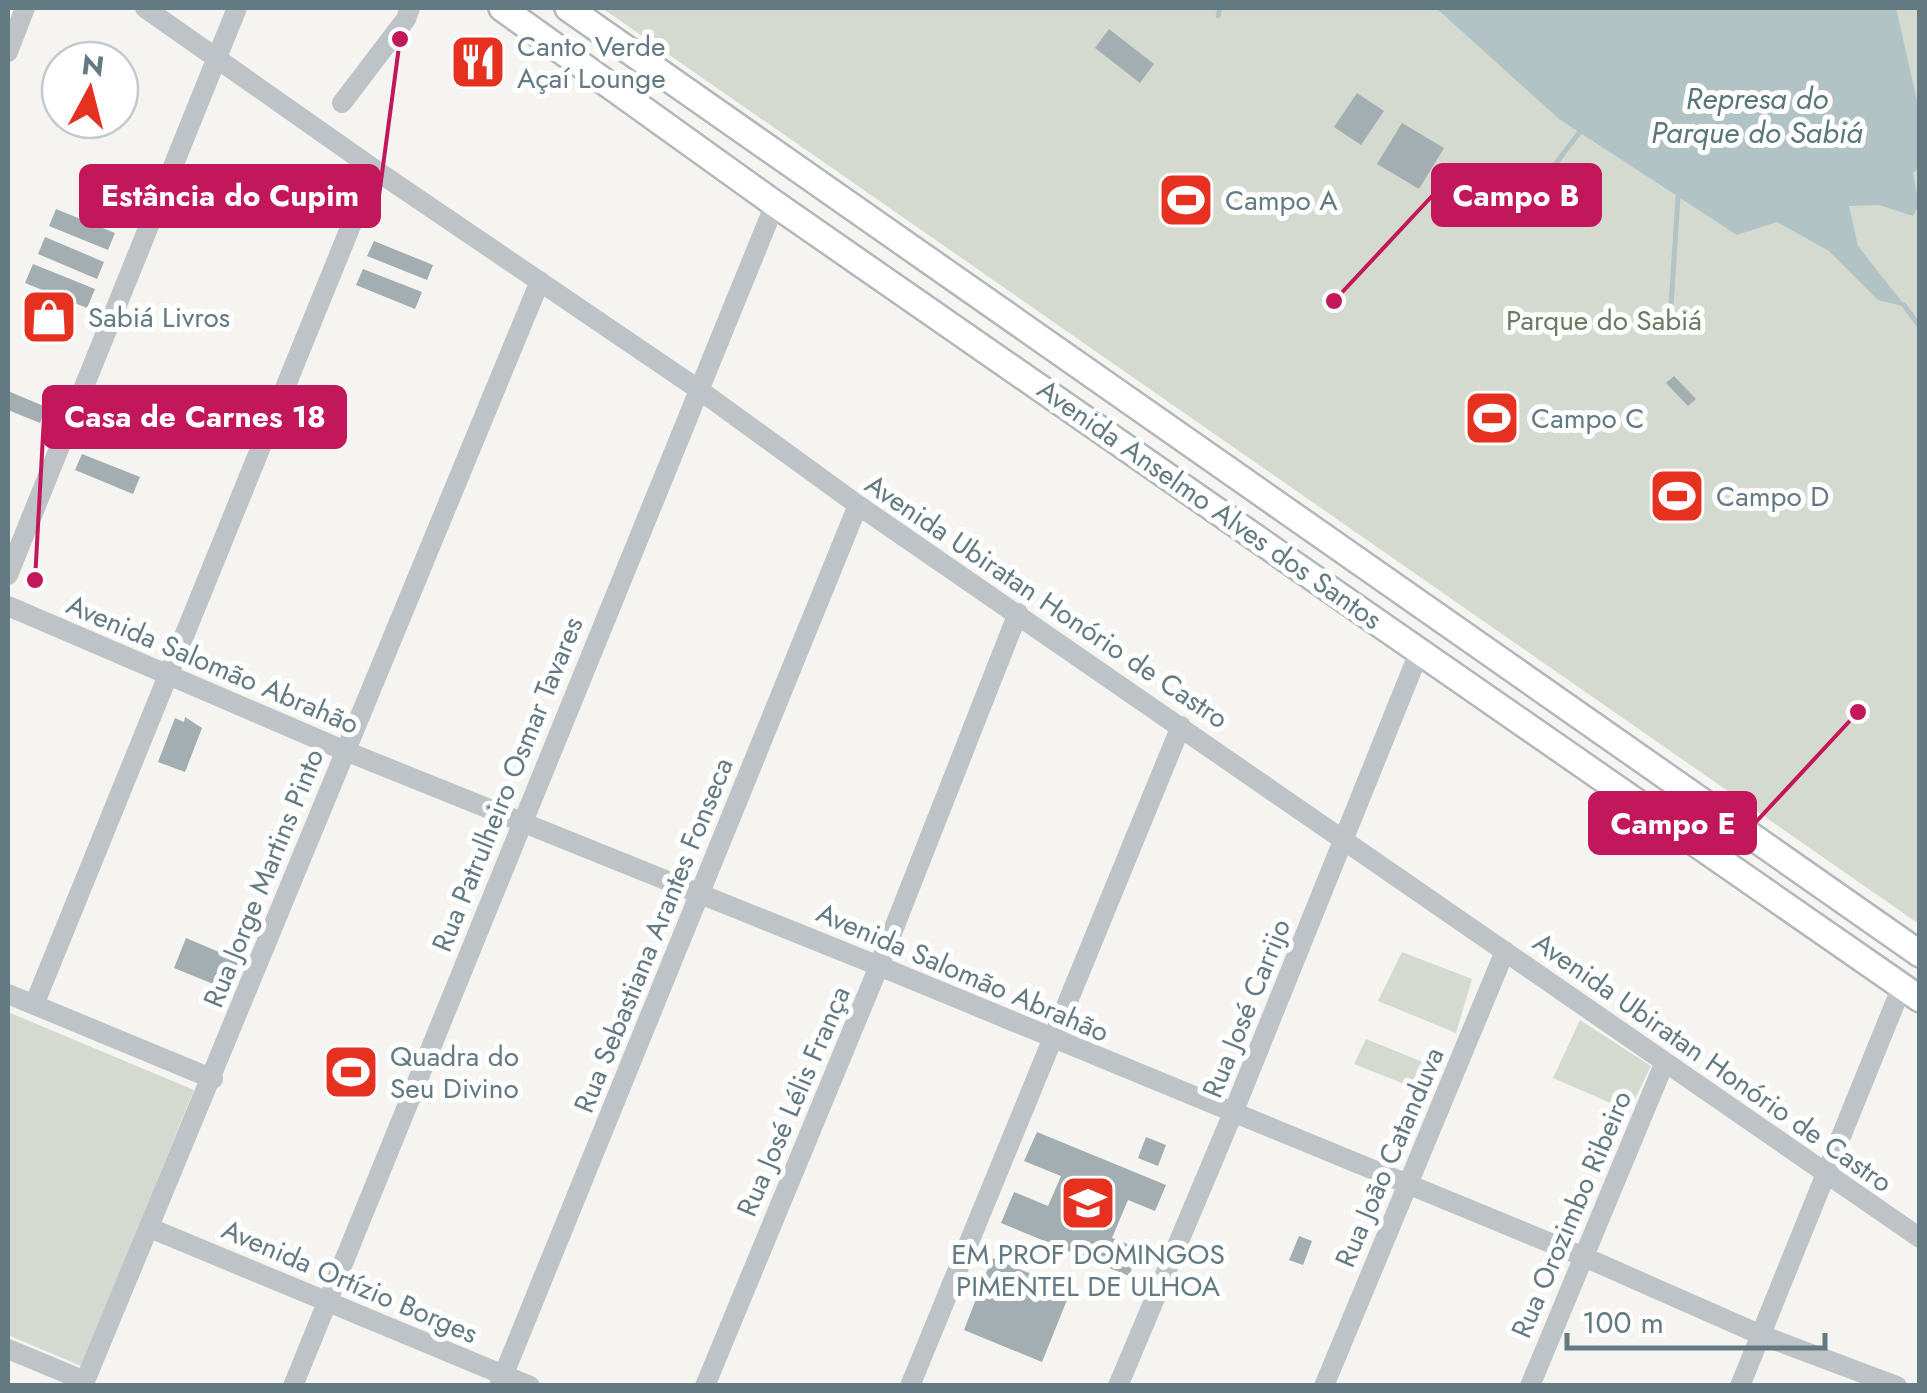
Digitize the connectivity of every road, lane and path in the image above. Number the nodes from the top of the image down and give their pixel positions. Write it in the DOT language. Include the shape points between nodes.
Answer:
graph roads {
  1 [pos="25,8"];
  2 [pos="145,8"];
  3 [pos="237,8"];
  4 [pos="410,8"];
  5 [pos="502,8"];
  6 [pos="568,8"];
  7 [pos="8,52"];
  8 [pos="217,56"];
  9 [pos="342,103"];
  10 [pos="374,169"];
  11 [pos="775,204"];
  12 [pos="540,280"];
  13 [pos="698,389"];
  14 [pos="858,505"];
  15 [pos="8,575"];
  16 [pos="8,606"];
  17 [pos="1018,613"];
  18 [pos="1420,650"];
  19 [pos="168,675"];
  20 [pos="1181,726"];
  21 [pos="343,750"];
  22 [pos="1656,768"];
  23 [pos="1632,798"];
  24 [pos="1706,804"];
  25 [pos="522,820"];
  26 [pos="1677,829"];
  27 [pos="1344,838"];
  28 [pos="700,893"];
  29 [pos="1505,951"];
  30 [pos="1920,954"];
  31 [pos="879,966"];
  32 [pos="1911,993"];
  33 [pos="8,994"];
  34 [pos="34,1005"];
  35 [pos="1054,1039"];
  36 [pos="1664,1064"];
  37 [pos="213,1079"];
  38 [pos="1234,1114"];
  39 [pos="1826,1176"];
  40 [pos="1406,1186"];
  41 [pos="150,1228"];
  42 [pos="1920,1238"];
  43 [pos="1582,1256"];
  44 [pos="328,1301"];
  45 [pos="1762,1334"];
  46 [pos="8,1349"];
  47 [pos="501,1380"];
  48 [pos="84,1383"];
  49 [pos="293,1386"];
  50 [pos="530,1386"];
  51 [pos="705,1386"];
  52 [pos="910,1386"];
  53 [pos="1118,1386"];
  54 [pos="1324,1386"];
  55 [pos="1530,1386"];
  56 [pos="1740,1386"];
  57 [pos="1898,1386"];
  1 -- 7 [label="street"];
  2 -- 8 [label="street, Avenida Ubiratan Honório de Castro"];
  3 -- 8 [label="street"];
  4 -- 9 [label="street"];
  5 -- 11 [label="main road, Avenida Anselmo Alves dos Santos"];
  6 -- 22 [label="main road, Avenida Anselmo Alves dos Santos"];
  8 -- 10 [label="street, Avenida Ubiratan Honório de Castro"];
  8 -- 15 [label="street"];
  10 -- 12 [label="street, Avenida Ubiratan Honório de Castro"];
  10 -- 19 [label="street"];
  11 -- 13 [label="street, Rua Patrulheiro Osmar Tavares"];
  11 -- 18 [label="main road, Avenida Anselmo Alves dos Santos"];
  12 -- 13 [label="street, Avenida Ubiratan Honório de Castro"];
  12 -- 21 [label="street, Rua Jorge Martins Pinto"];
  13 -- 14 [label="street, Avenida Ubiratan Honório de Castro"];
  13 -- 25 [label="street, Rua Patrulheiro Osmar Tavares"];
  14 -- 17 [label="street, Avenida Ubiratan Honório de Castro"];
  14 -- 28 [label="street, Rua Sebastiana Arantes Fonseca"];
  16 -- 19 [label="street, Avenida Salomão Abrahão"];
  17 -- 20 [label="street, Avenida Ubiratan Honório de Castro"];
  17 -- 31 [label="street, Rua José Lélis França"];
  18 -- 23 [label="main road, Avenida Anselmo Alves dos Santos"];
  18 -- 27 [label="street, Rua José Carrijo"];
  19 -- 21 [label="street, Avenida Salomão Abrahão"];
  19 -- 34 [label="street"];
  20 -- 27 [label="street, Avenida Ubiratan Honório de Castro"];
  20 -- 35 [label="street"];
  21 -- 25 [label="street, Avenida Salomão Abrahão"];
  21 -- 37 [label="street, Rua Jorge Martins Pinto"];
  22 -- 23 [label="main road"];
  22 -- 24 [label="main road, Avenida Anselmo Alves dos Santos"];
  23 -- 26 [label="main road, Avenida Anselmo Alves dos Santos"];
  24 -- 26 [label="main road" via="1690,808"];
  24 -- 30 [label="main road, Avenida Anselmo Alves dos Santos"];
  25 -- 28 [label="street, Avenida Salomão Abrahão"];
  25 -- 44 [label="street, Rua Patrulheiro Osmar Tavares"];
  26 -- 32 [label="main road, Avenida Anselmo Alves dos Santos"];
  27 -- 29 [label="street, Avenida Ubiratan Honório de Castro"];
  27 -- 38 [label="street, Rua José Carrijo"];
  28 -- 31 [label="street, Avenida Salomão Abrahão"];
  28 -- 47 [label="street, Rua Sebastiana Arantes Fonseca"];
  29 -- 36 [label="street, Avenida Ubiratan Honório de Castro"];
  29 -- 40 [label="street, Rua João Catanduva"];
  31 -- 35 [label="street, Avenida Salomão Abrahão"];
  31 -- 51 [label="street, Rua José Lélis França"];
  32 -- 39 [label="street"];
  33 -- 34 [label="street"];
  34 -- 37 [label="street"];
  35 -- 38 [label="street, Avenida Salomão Abrahão"];
  35 -- 52 [label="street"];
  36 -- 39 [label="street, Avenida Ubiratan Honório de Castro"];
  36 -- 43 [label="street, Rua Orozimbo Ribeiro"];
  37 -- 41 [label="street, Rua Jorge Martins Pinto"];
  38 -- 40 [label="street, Avenida Salomão Abrahão"];
  38 -- 53 [label="street, Rua José Carrijo"];
  39 -- 42 [label="street, Avenida Ubiratan Honório de Castro"];
  39 -- 45 [label="street"];
  40 -- 43 [label="street, Avenida Salomão Abrahão"];
  40 -- 54 [label="street, Rua João Catanduva"];
  41 -- 44 [label="street, Avenida Ortízio Borges"];
  41 -- 48 [label="street, Rua Jorge Martins Pinto"];
  43 -- 45 [label="street, Avenida Salomão Abrahão"];
  43 -- 55 [label="street, Rua Orozimbo Ribeiro"];
  44 -- 47 [label="street, Avenida Ortízio Borges"];
  44 -- 49 [label="street, Rua Patrulheiro Osmar Tavares"];
  45 -- 56 [label="street"];
  45 -- 57 [label="street, Avenida Salomão Abrahão"];
  46 -- 48 [label="street"];
  47 -- 50 [label="street, Avenida Ortízio Borges"];
}
